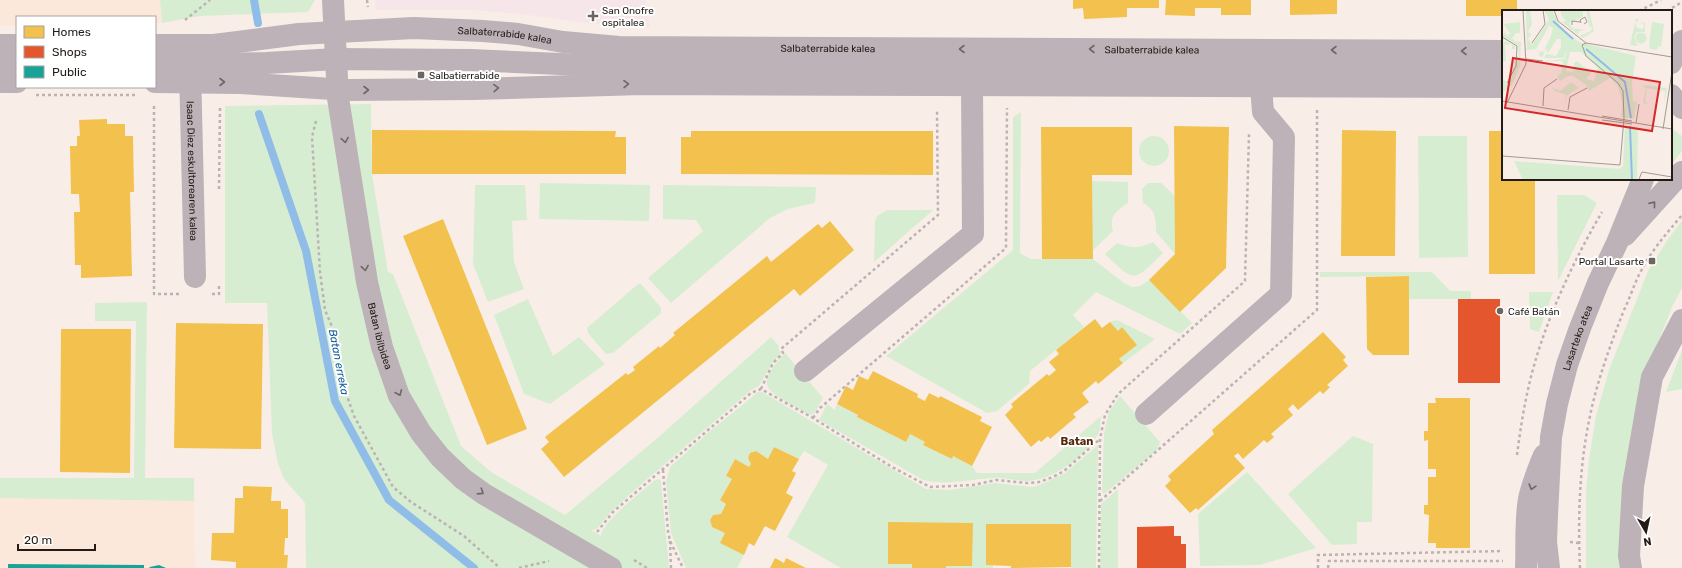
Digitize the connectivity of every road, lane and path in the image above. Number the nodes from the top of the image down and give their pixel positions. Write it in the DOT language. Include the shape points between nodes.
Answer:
graph roads {
  1 [pos="210,0"];
  2 [pos="333,0"];
  3 [pos="1661,0"];
  4 [pos="1682,2"];
  5 [pos="1641,10"];
  6 [pos="1669,10"];
  7 [pos="183,21"];
  8 [pos="1682,28"];
  9 [pos="1672,30"];
  10 [pos="336,32"];
  11 [pos="1682,41"];
  12 [pos="0,45"];
  13 [pos="16,45"];
  14 [pos="156,45"];
  15 [pos="1502,51"];
  16 [pos="337,59"];
  17 [pos="1672,61"];
  18 [pos="0,64"];
  19 [pos="16,64"];
  20 [pos="156,65"];
  21 [pos="1502,70"];
  22 [pos="190,74"];
  23 [pos="0,82"];
  24 [pos="16,82"];
  25 [pos="156,82"];
  26 [pos="1261,86"];
  27 [pos="1502,87"];
  28 [pos="338,90"];
  29 [pos="972,94"];
  30 [pos="1672,96"];
  31 [pos="1682,108"];
  32 [pos="1250,132"];
  33 [pos="1682,172"];
  34 [pos="1643,180"];
  35 [pos="1605,206"];
  36 [pos="1682,215"];
  37 [pos="1617,243"];
  38 [pos="195,277"];
  39 [pos="1682,320"];
  40 [pos="805,372"];
  41 [pos="761,389"];
  42 [pos="1146,414"];
  43 [pos="1551,437"];
  44 [pos="1100,439"];
  45 [pos="1516,459"];
  46 [pos="663,470"];
  47 [pos="594,535"];
  48 [pos="670,541"];
  49 [pos="553,560"];
  50 [pos="634,560"];
  51 [pos="1521,560"];
  52 [pos="520,568"];
  53 [pos="611,568"];
  54 [pos="647,568"];
  55 [pos="671,568"];
  56 [pos="683,568"];
  57 [pos="1099,568"];
  58 [pos="1318,568"];
  59 [pos="1328,568"];
  60 [pos="1549,568"];
  61 [pos="1580,568"];
  62 [pos="1631,568"];
  1 -- 7 [label="path"];
  2 -- 10 [label="street, Batan ibilbidea"];
  3 -- 5 [label="path"];
  4 -- 6 [label="path"];
  8 -- 9 [label="street"];
  10 -- 14 [label="street, Salbaterrabide kalea" via="214,45"];
  15 -- 10 [label="street, Salbaterrabide kalea, one-way" via="619,47 563,42 518,34 453,29"];
  10 -- 16 [label="street, Batan ibilbidea"];
  11 -- 17 [label="street"];
  12 -- 13 [label="street"];
  16 -- 21 [label="street, Salbaterrabide kalea" via="668,66"];
  16 -- 22 [label="street, Salbaterrabide kalea" via="266,63"];
  16 -- 28 [label="street, Batan ibilbidea"];
  18 -- 19 [label="street"];
  20 -- 22 [label="street, Salbaterrabide kalea"];
  22 -- 25 [label="street, Salbaterrabide kalea"];
  22 -- 28 [label="street, Salbaterrabide kalea, one-way" via="240,82"];
  22 -- 38 [label="street, Isaac Diez eskultorearen kalea"];
  23 -- 24 [label="street"];
  26 -- 27 [label="street, Salbaterrabide kalea"];
  26 -- 29 [label="street, Salbaterrabide kalea"];
  26 -- 42 [label="street" via="1263,112 1284,137 1281,294"];
  28 -- 29 [label="street, Salbaterrabide kalea, one-way" via="642,84"];
  28 -- 53 [label="street, Batan ibilbidea, one-way" via="367,282 382,347 399,396 421,433 440,457 463,479"];
  29 -- 40 [label="street" via="973,234"];
  29 -- 41 [label="path" via="937,103 938,215 781,350 783,354 773,363"];
  30 -- 31 [label="street"];
  32 -- 44 [label="path" via="1245,281 1118,394 1105,415"];
  37 -- 33 [label="street, Lasarteko atea, one-way"];
  34 -- 37 [label="street, Lasarteko atea"];
  35 -- 45 [label="path" via="1581,247 1535,361 1522,416"];
  36 -- 61 [label="path" via="1658,244 1641,271 1614,335 1599,381 1588,426 1582,476"];
  37 -- 43 [label="street, Lasarteko atea" via="1598,283 1567,365"];
  39 -- 62 [label="street" via="1652,377 1633,486 1629,556"];
  41 -- 44 [label="path" via="930,487 973,486 996,480 1039,482 1064,471"];
  41 -- 46 [label="path" via="751,393"];
  43 -- 51 [label="street, Lasarteko atea, one-way" via="1530,496"];
  43 -- 60 [label="street, Lasarteko atea" via="1546,542"];
  44 -- 57 [label="path"];
  46 -- 47 [label="path" via="613,512"];
  46 -- 48 [label="path"];
  48 -- 55 [label="path"];
  48 -- 56 [label="path"];
  49 -- 52 [label="path"];
  50 -- 54 [label="path"];
  51 -- 58 [label="path" via="1318,555"];
  51 -- 59 [label="path" via="1329,561"];
}
